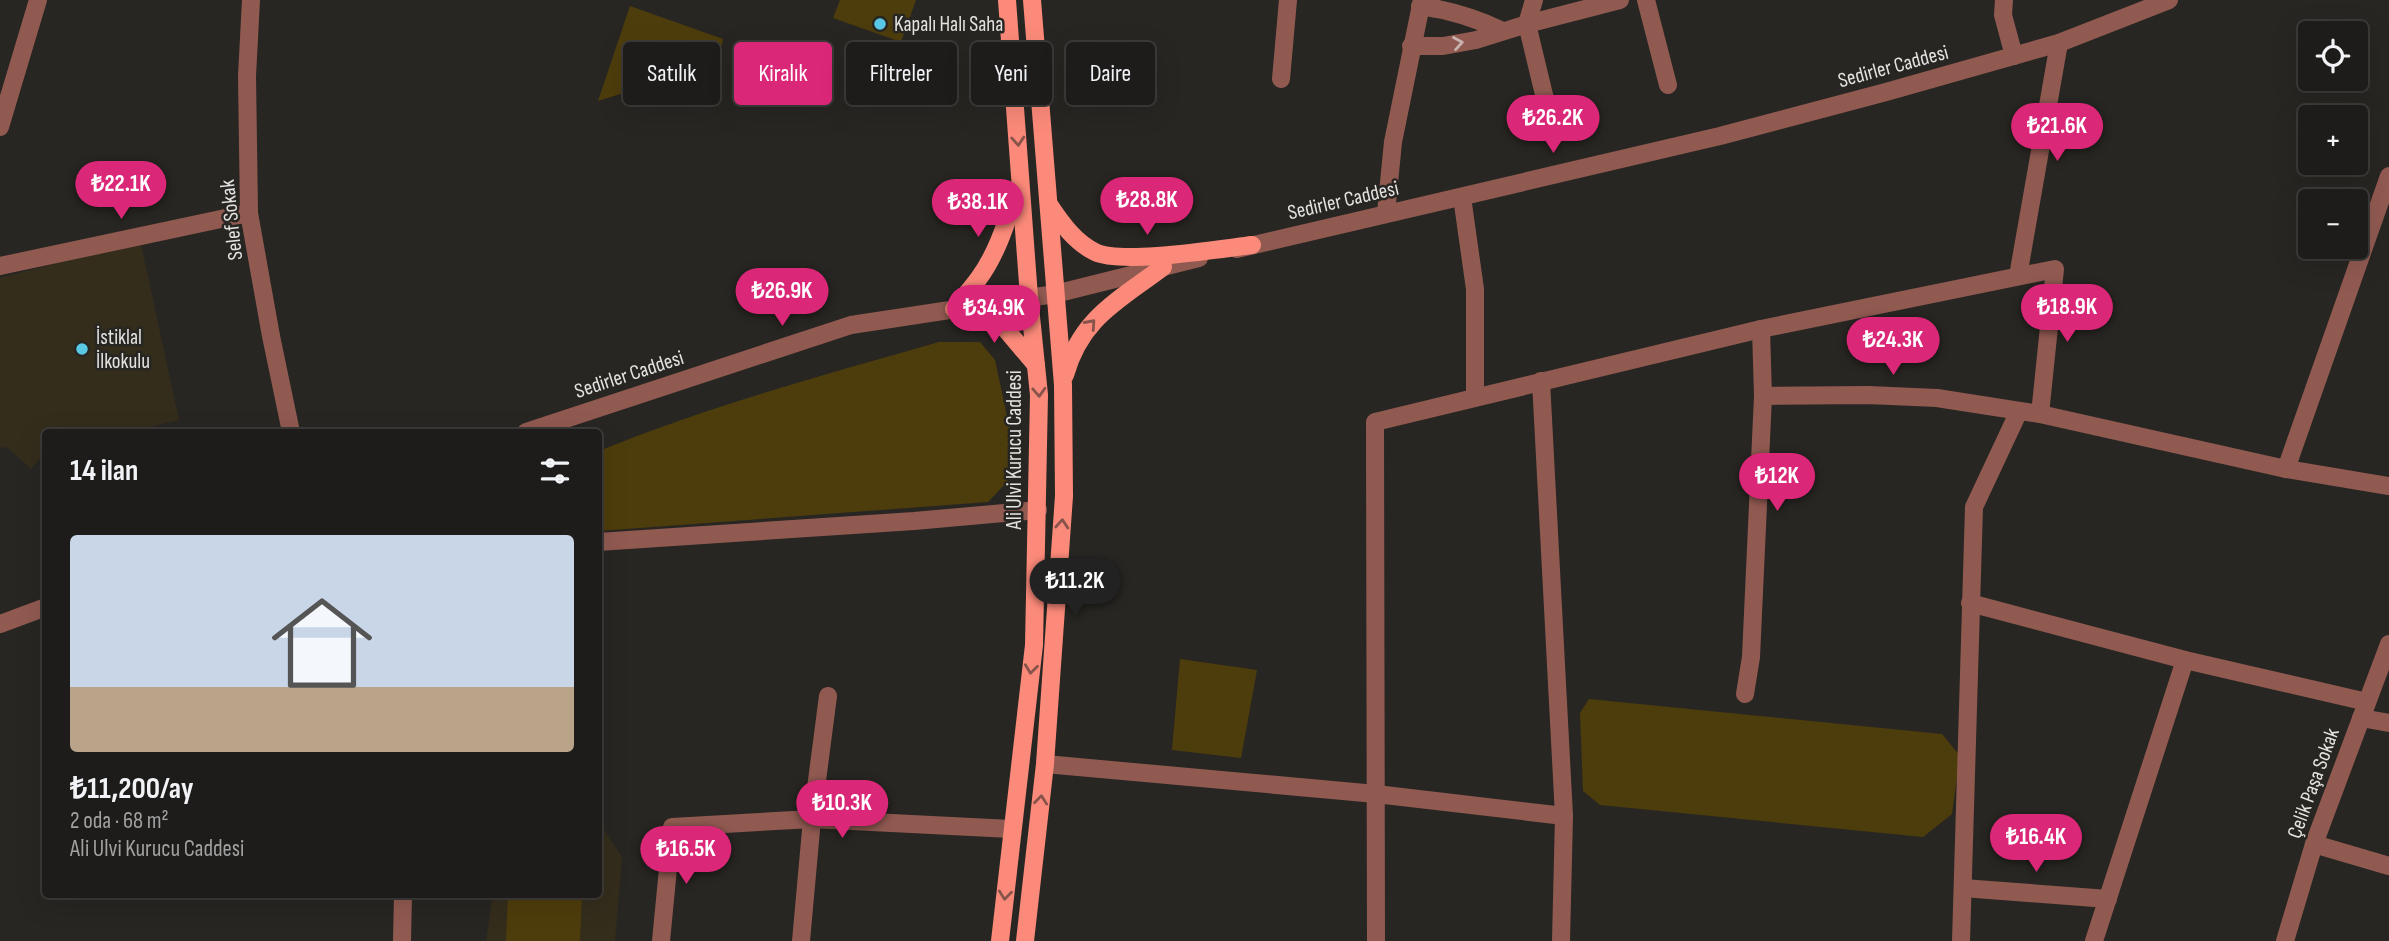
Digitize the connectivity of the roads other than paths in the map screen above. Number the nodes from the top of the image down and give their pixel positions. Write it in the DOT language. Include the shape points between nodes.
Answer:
graph roads {
  1 [pos="38,0"];
  2 [pos="251,0"];
  3 [pos="1007,0"];
  4 [pos="1032,0"];
  5 [pos="1288,0"];
  6 [pos="1534,0"];
  7 [pos="1620,0"];
  8 [pos="1646,0"];
  9 [pos="2004,0"];
  10 [pos="2169,0"];
  11 [pos="1421,3"];
  12 [pos="1527,24"];
  13 [pos="1503,31"];
  14 [pos="2059,43"];
  15 [pos="1411,46"];
  16 [pos="2014,56"];
  17 [pos="1281,79"];
  18 [pos="1668,85"];
  19 [pos="0,127"];
  20 [pos="1552,128"];
  21 [pos="2389,176"];
  22 [pos="1021,180"];
  23 [pos="1462,197"];
  24 [pos="1048,202"];
  25 [pos="1386,213"];
  26 [pos="250,214"];
  27 [pos="1252,245"];
  28 [pos="0,266"];
  29 [pos="1163,267"];
  30 [pos="2018,276"];
  31 [pos="1055,294"];
  32 [pos="1029,297"];
  33 [pos="960,308"];
  34 [pos="1761,329"];
  35 [pos="1036,365"];
  36 [pos="1541,380"];
  37 [pos="1063,385"];
  38 [pos="1475,396"];
  39 [pos="1762,396"];
  40 [pos="2019,411"];
  41 [pos="2040,414"];
  42 [pos="290,429"];
  43 [pos="537,429"];
  44 [pos="2286,469"];
  45 [pos="2389,486"];
  46 [pos="1038,510"];
  47 [pos="602,542"];
  48 [pos="1970,603"];
  49 [pos="42,608"];
  50 [pos="0,624"];
  51 [pos="2389,644"];
  52 [pos="2185,660"];
  53 [pos="1745,694"];
  54 [pos="828,696"];
  55 [pos="2364,710"];
  56 [pos="2389,723"];
  57 [pos="1045,764"];
  58 [pos="1376,794"];
  59 [pos="1564,816"];
  60 [pos="813,819"];
  61 [pos="1011,829"];
  62 [pos="2314,844"];
  63 [pos="2389,866"];
  64 [pos="1962,888"];
  65 [pos="404,898"];
  66 [pos="2108,899"];
  67 [pos="401,941"];
  68 [pos="662,941"];
  69 [pos="801,941"];
  70 [pos="1000,941"];
  71 [pos="1025,941"];
  72 [pos="1376,941"];
  73 [pos="1561,941"];
  74 [pos="1961,941"];
  75 [pos="2094,941"];
  76 [pos="2285,941"];
  1 -- 19 [label="street"];
  2 -- 26 [label="street, Selef Sokak" via="247,76"];
  3 -- 22 [label="main road, Ali Ulvi Kurucu Caddesi, one-way"];
  4 -- 24 [label="main road"];
  5 -- 17 [label="street"];
  6 -- 12 [label="street"];
  7 -- 12 [label="street"];
  8 -- 18 [label="street"];
  9 -- 16 [label="street" via="2003,15"];
  10 -- 14 [label="street, Sedirler Caddesi"];
  11 -- 13 [label="street" via="1476,18"];
  11 -- 15 [label="street"];
  12 -- 13 [label="street"];
  12 -- 20 [label="street"];
  15 -- 13 [label="street, one-way" via="1443,46"];
  14 -- 16 [label="street, Sedirler Caddesi"];
  14 -- 30 [label="street"];
  15 -- 25 [label="street" via="1392,142"];
  16 -- 23 [label="street, Sedirler Caddesi" via="1720,135"];
  21 -- 44 [label="street"];
  22 -- 32 [label="main road, Ali Ulvi Kurucu Caddesi"];
  22 -- 33 [label="main road" via="992,256"];
  23 -- 25 [label="street, Sedirler Caddesi"];
  23 -- 38 [label="street" via="1475,289"];
  24 -- 27 [label="main road" via="1079,241 1097,253 1123,259"];
  24 -- 31 [label="main road"];
  25 -- 27 [label="street, Sedirler Caddesi"];
  26 -- 28 [label="street"];
  26 -- 42 [label="street, Selef Sokak"];
  27 -- 29 [label="street, Sedirler Caddesi"];
  29 -- 31 [label="street, Sedirler Caddesi"];
  37 -- 29 [label="main road, one-way" via="1070,357 1088,326"];
  30 -- 34 [label="street"];
  30 -- 41 [label="street" via="2055,269"];
  31 -- 32 [label="street, Sedirler Caddesi"];
  31 -- 37 [label="main road"];
  32 -- 33 [label="street, Sedirler Caddesi"];
  32 -- 35 [label="main road, Ali Ulvi Kurucu Caddesi"];
  33 -- 35 [label="main road" via="1003,326"];
  33 -- 43 [label="street, Sedirler Caddesi" via="851,325"];
  34 -- 36 [label="street"];
  34 -- 39 [label="street"];
  35 -- 46 [label="main road, Ali Ulvi Kurucu Caddesi, one-way" via="1040,395"];
  36 -- 38 [label="street"];
  36 -- 59 [label="street"];
  57 -- 37 [label="main road, one-way" via="1064,496"];
  38 -- 58 [label="street" via="1375,422"];
  39 -- 40 [label="street" via="1937,398"];
  39 -- 53 [label="street" via="1751,657"];
  40 -- 41 [label="street"];
  40 -- 48 [label="street" via="1974,507"];
  41 -- 44 [label="street"];
  44 -- 45 [label="street"];
  46 -- 47 [label="street"];
  46 -- 61 [label="main road, Ali Ulvi Kurucu Caddesi, one-way" via="1034,645"];
  48 -- 52 [label="street"];
  48 -- 64 [label="street"];
  49 -- 50 [label="street"];
  51 -- 55 [label="street, Çelik Paşa Sokak"];
  52 -- 55 [label="street"];
  52 -- 66 [label="street"];
  54 -- 60 [label="street"];
  55 -- 56 [label="street"];
  55 -- 62 [label="street, Çelik Paşa Sokak"];
  57 -- 58 [label="street"];
  71 -- 57 [label="main road, one-way"];
  58 -- 59 [label="street"];
  58 -- 72 [label="street"];
  59 -- 73 [label="street"];
  60 -- 61 [label="street"];
  60 -- 68 [label="street" via="672,827"];
  60 -- 69 [label="street"];
  61 -- 70 [label="main road, Ali Ulvi Kurucu Caddesi, one-way"];
  62 -- 63 [label="street"];
  62 -- 76 [label="street, Çelik Paşa Sokak"];
  64 -- 66 [label="street"];
  64 -- 74 [label="street"];
  65 -- 67 [label="street"];
  66 -- 75 [label="street"];
}
